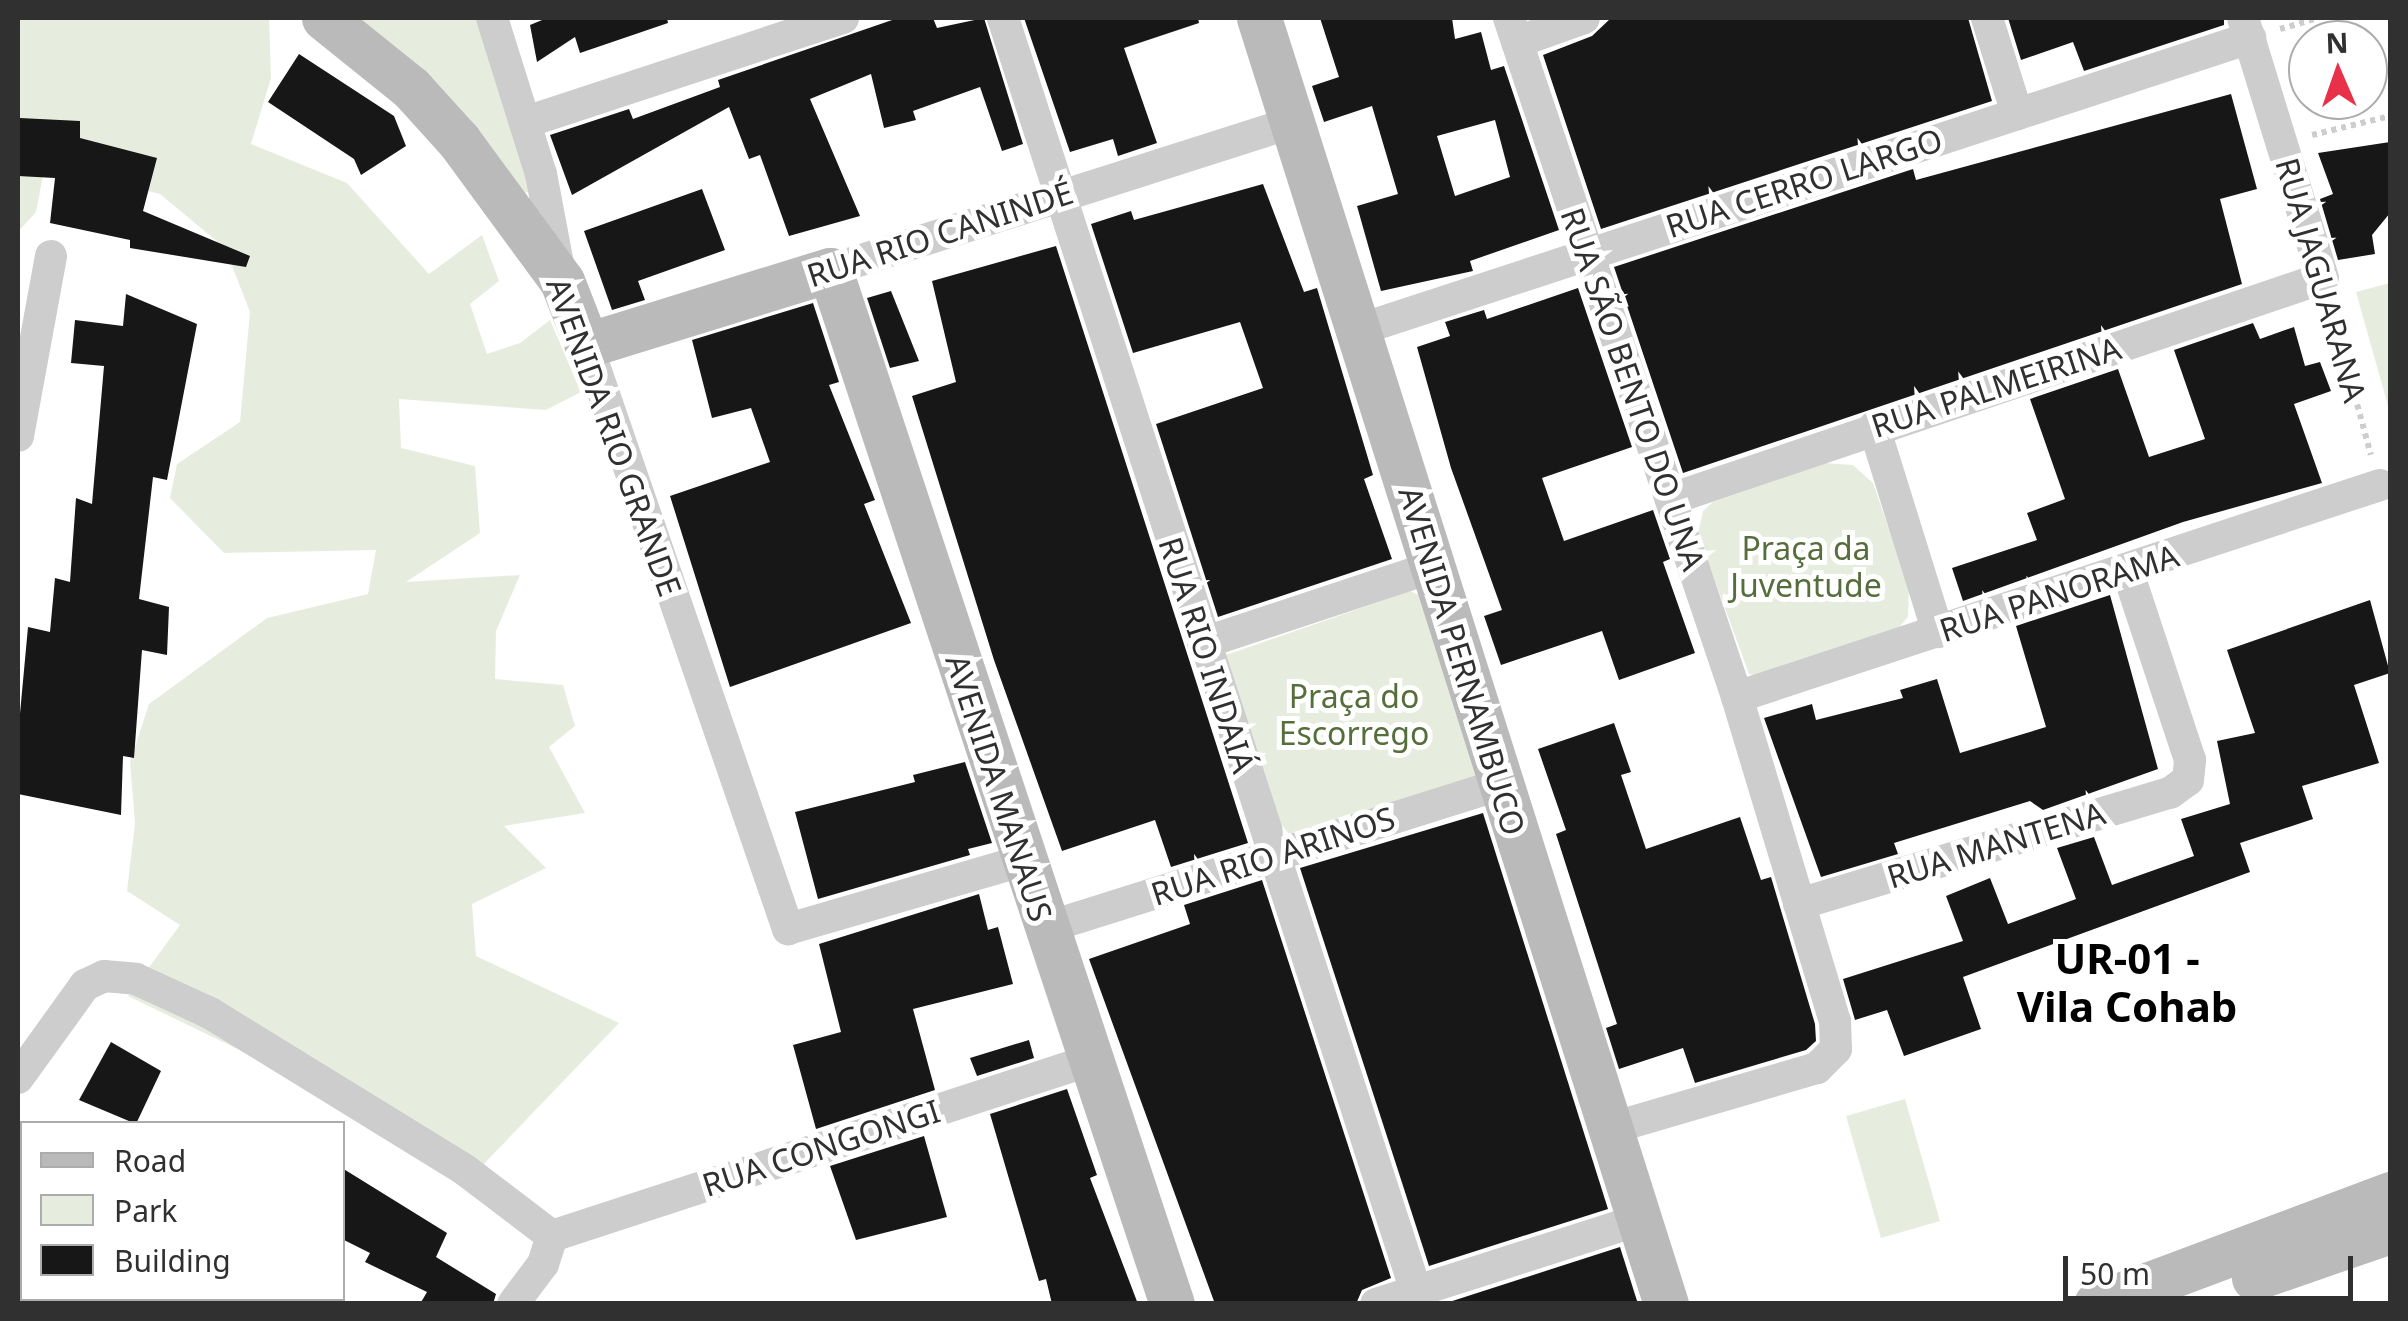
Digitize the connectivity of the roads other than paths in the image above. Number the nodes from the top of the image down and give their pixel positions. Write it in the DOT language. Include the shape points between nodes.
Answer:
graph roads {
  1 [pos="324,18"];
  2 [pos="492,18"];
  3 [pos="843,18"];
  4 [pos="1002,18"];
  5 [pos="1260,18"];
  6 [pos="1584,18"];
  7 [pos="1987,18"];
  8 [pos="2246,28"];
  9 [pos="766,29"];
  10 [pos="1513,30"];
  11 [pos="2016,114"];
  12 [pos="526,122"];
  13 [pos="1292,122"];
  14 [pos="1059,196"];
  15 [pos="1586,254"];
  16 [pos="51,256"];
  17 [pos="830,270"];
  18 [pos="2322,278"];
  19 [pos="562,281"];
  20 [pos="1358,330"];
  21 [pos="588,345"];
  22 [pos="1874,427"];
  23 [pos="18,436"];
  24 [pos="2380,485"];
  25 [pos="1671,499"];
  26 [pos="1433,567"];
  27 [pos="2128,572"];
  28 [pos="1938,632"];
  29 [pos="1203,643"];
  30 [pos="1737,697"];
  31 [pos="1501,784"];
  32 [pos="1272,855"];
  33 [pos="1022,861"];
  34 [pos="1799,904"];
  35 [pos="1045,928"];
  36 [pos="1090,1060"];
  37 [pos="18,1078"];
  38 [pos="1610,1129"];
  39 [pos="2390,1194"];
  40 [pos="1639,1220"];
  41 [pos="2390,1231"];
  42 [pos="552,1236"];
  43 [pos="1416,1291"];
  44 [pos="1668,1295"];
  45 [pos="513,1304"];
  46 [pos="1172,1304"];
  47 [pos="1376,1304"];
  48 [pos="2096,1304"];
  49 [pos="2181,1304"];
  1 -- 19 [label="main road, AVENIDA RIO GRANDE" via="423,101"];
  2 -- 12 [label="street"];
  3 -- 9 [label="street"];
  4 -- 14 [label="street, RUA RIO INDAIÁ"];
  5 -- 13 [label="main road, AVENIDA PERNAMBUCO"];
  6 -- 10 [label="street"];
  7 -- 11 [label="street"];
  8 -- 11 [label="street, RUA CERRO LARGO"];
  8 -- 18 [label="street, RUA JAGUARANA"];
  9 -- 12 [label="street"];
  10 -- 15 [label="street, RUA SÃO BENTO DO UNA"];
  11 -- 15 [label="street, RUA CERRO LARGO"];
  12 -- 19 [label="street"];
  13 -- 14 [label="street, RUA RIO CANINDÉ"];
  13 -- 20 [label="main road, AVENIDA PERNAMBUCO"];
  14 -- 17 [label="street, RUA RIO CANINDÉ"];
  14 -- 29 [label="street, RUA RIO INDAIÁ"];
  15 -- 20 [label="street, RUA CERRO LARGO"];
  15 -- 25 [label="street, RUA SÃO BENTO DO UNA"];
  16 -- 23 [label="street"];
  17 -- 21 [label="main road, RUA RIO CANINDÉ"];
  17 -- 33 [label="main road, AVENIDA MANAUS"];
  18 -- 22 [label="street, RUA PALMEIRINA"];
  19 -- 21 [label="main road, AVENIDA RIO GRANDE"];
  20 -- 26 [label="main road, AVENIDA PERNAMBUCO"];
  21 -- 33 [label="street, AVENIDA RIO GRANDE" via="788,929"];
  22 -- 25 [label="street, RUA PALMEIRINA"];
  22 -- 28 [label="street"];
  24 -- 27 [label="street, RUA PANORAMA"];
  25 -- 30 [label="street, RUA SÃO BENTO DO UNA"];
  26 -- 29 [label="street"];
  26 -- 31 [label="main road, AVENIDA PERNAMBUCO"];
  27 -- 28 [label="street, RUA PANORAMA"];
  27 -- 34 [label="street, RUA MANTENA" via="2190,760 2188,780 2170,793"];
  28 -- 30 [label="street, RUA PANORAMA"];
  29 -- 32 [label="street, RUA RIO INDAIÁ"];
  30 -- 34 [label="street, RUA SÃO BENTO DO UNA"];
  31 -- 32 [label="street, RUA RIO ARINOS"];
  31 -- 38 [label="main road, AVENIDA PERNAMBUCO"];
  32 -- 35 [label="street, RUA RIO ARINOS"];
  32 -- 43 [label="street, RUA RIO INDAIÁ"];
  33 -- 35 [label="main road, AVENIDA MANAUS"];
  34 -- 38 [label="street, RUA SÃO BENTO DO UNA" via="1835,1021 1836,1049 1817,1068"];
  35 -- 36 [label="main road, AVENIDA MANAUS"];
  36 -- 42 [label="street, RUA CONGONGI"];
  36 -- 46 [label="main road, AVENIDA MANAUS"];
  37 -- 42 [label="street" via="85,985 104,976 136,978 210,1013 465,1170"];
  38 -- 40 [label="main road, AVENIDA PERNAMBUCO"];
  39 -- 48 [label="main road"];
  40 -- 43 [label="street"];
  40 -- 44 [label="main road, AVENIDA PERNAMBUCO"];
  41 -- 49 [label="main road"];
  42 -- 45 [label="street" via="543,1264"];
  43 -- 47 [label="street"];
}
